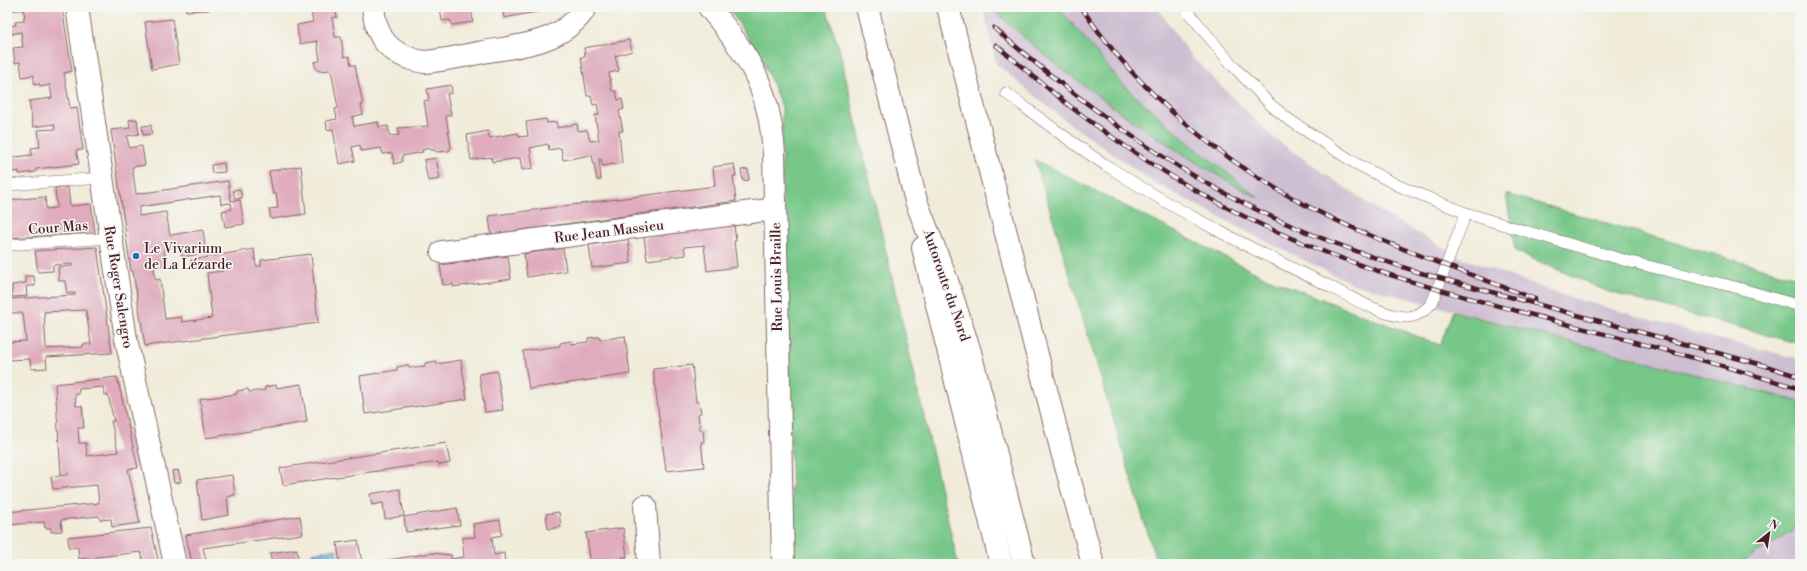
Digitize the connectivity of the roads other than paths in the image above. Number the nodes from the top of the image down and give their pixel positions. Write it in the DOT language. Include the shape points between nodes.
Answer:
graph roads {
  1 [pos="77,7"];
  2 [pos="372,7"];
  3 [pos="586,7"];
  4 [pos="867,7"];
  5 [pos="948,7"];
  6 [pos="1184,7"];
  7 [pos="712,8"];
  8 [pos="1006,93"];
  9 [pos="102,178"];
  10 [pos="7,185"];
  11 [pos="916,201"];
  12 [pos="775,209"];
  13 [pos="1466,214"];
  14 [pos="111,238"];
  15 [pos="7,245"];
  16 [pos="442,252"];
  17 [pos="1800,306"];
  18 [pos="645,506"];
  19 [pos="176,564"];
  20 [pos="649,564"];
  21 [pos="782,564"];
  22 [pos="1001,564"];
  23 [pos="1024,564"];
  24 [pos="1093,564"];
  1 -- 9 [label="main road, Rue Roger Salengro"];
  2 -- 3 [label="main road" via="379,32 387,44 409,58 425,62 543,41 564,30"];
  4 -- 11 [label="main road, Autoroute du Nord"];
  5 -- 24 [label="main road"];
  6 -- 13 [label="lane" via="1234,67 1288,119 1376,175"];
  7 -- 12 [label="main road, Rue Louis Braille" via="744,52 766,101 773,144"];
  8 -- 13 [label="lane" via="1110,168 1173,207 1238,242 1396,316 1414,316 1432,303"];
  9 -- 10 [label="lane"];
  9 -- 14 [label="main road, Rue Roger Salengro"];
  11 -- 22 [label="main road" via="925,259"];
  11 -- 23 [label="main road, Autoroute du Nord" via="961,321"];
  12 -- 16 [label="main road, Rue Jean Massieu"];
  12 -- 21 [label="main road, Rue Louis Braille"];
  13 -- 17 [label="lane" via="1627,261 1735,287"];
  14 -- 15 [label="lane, Cour Mas"];
  14 -- 19 [label="main road, Rue Roger Salengro" via="129,353"];
  18 -- 20 [label="main road"];
}
